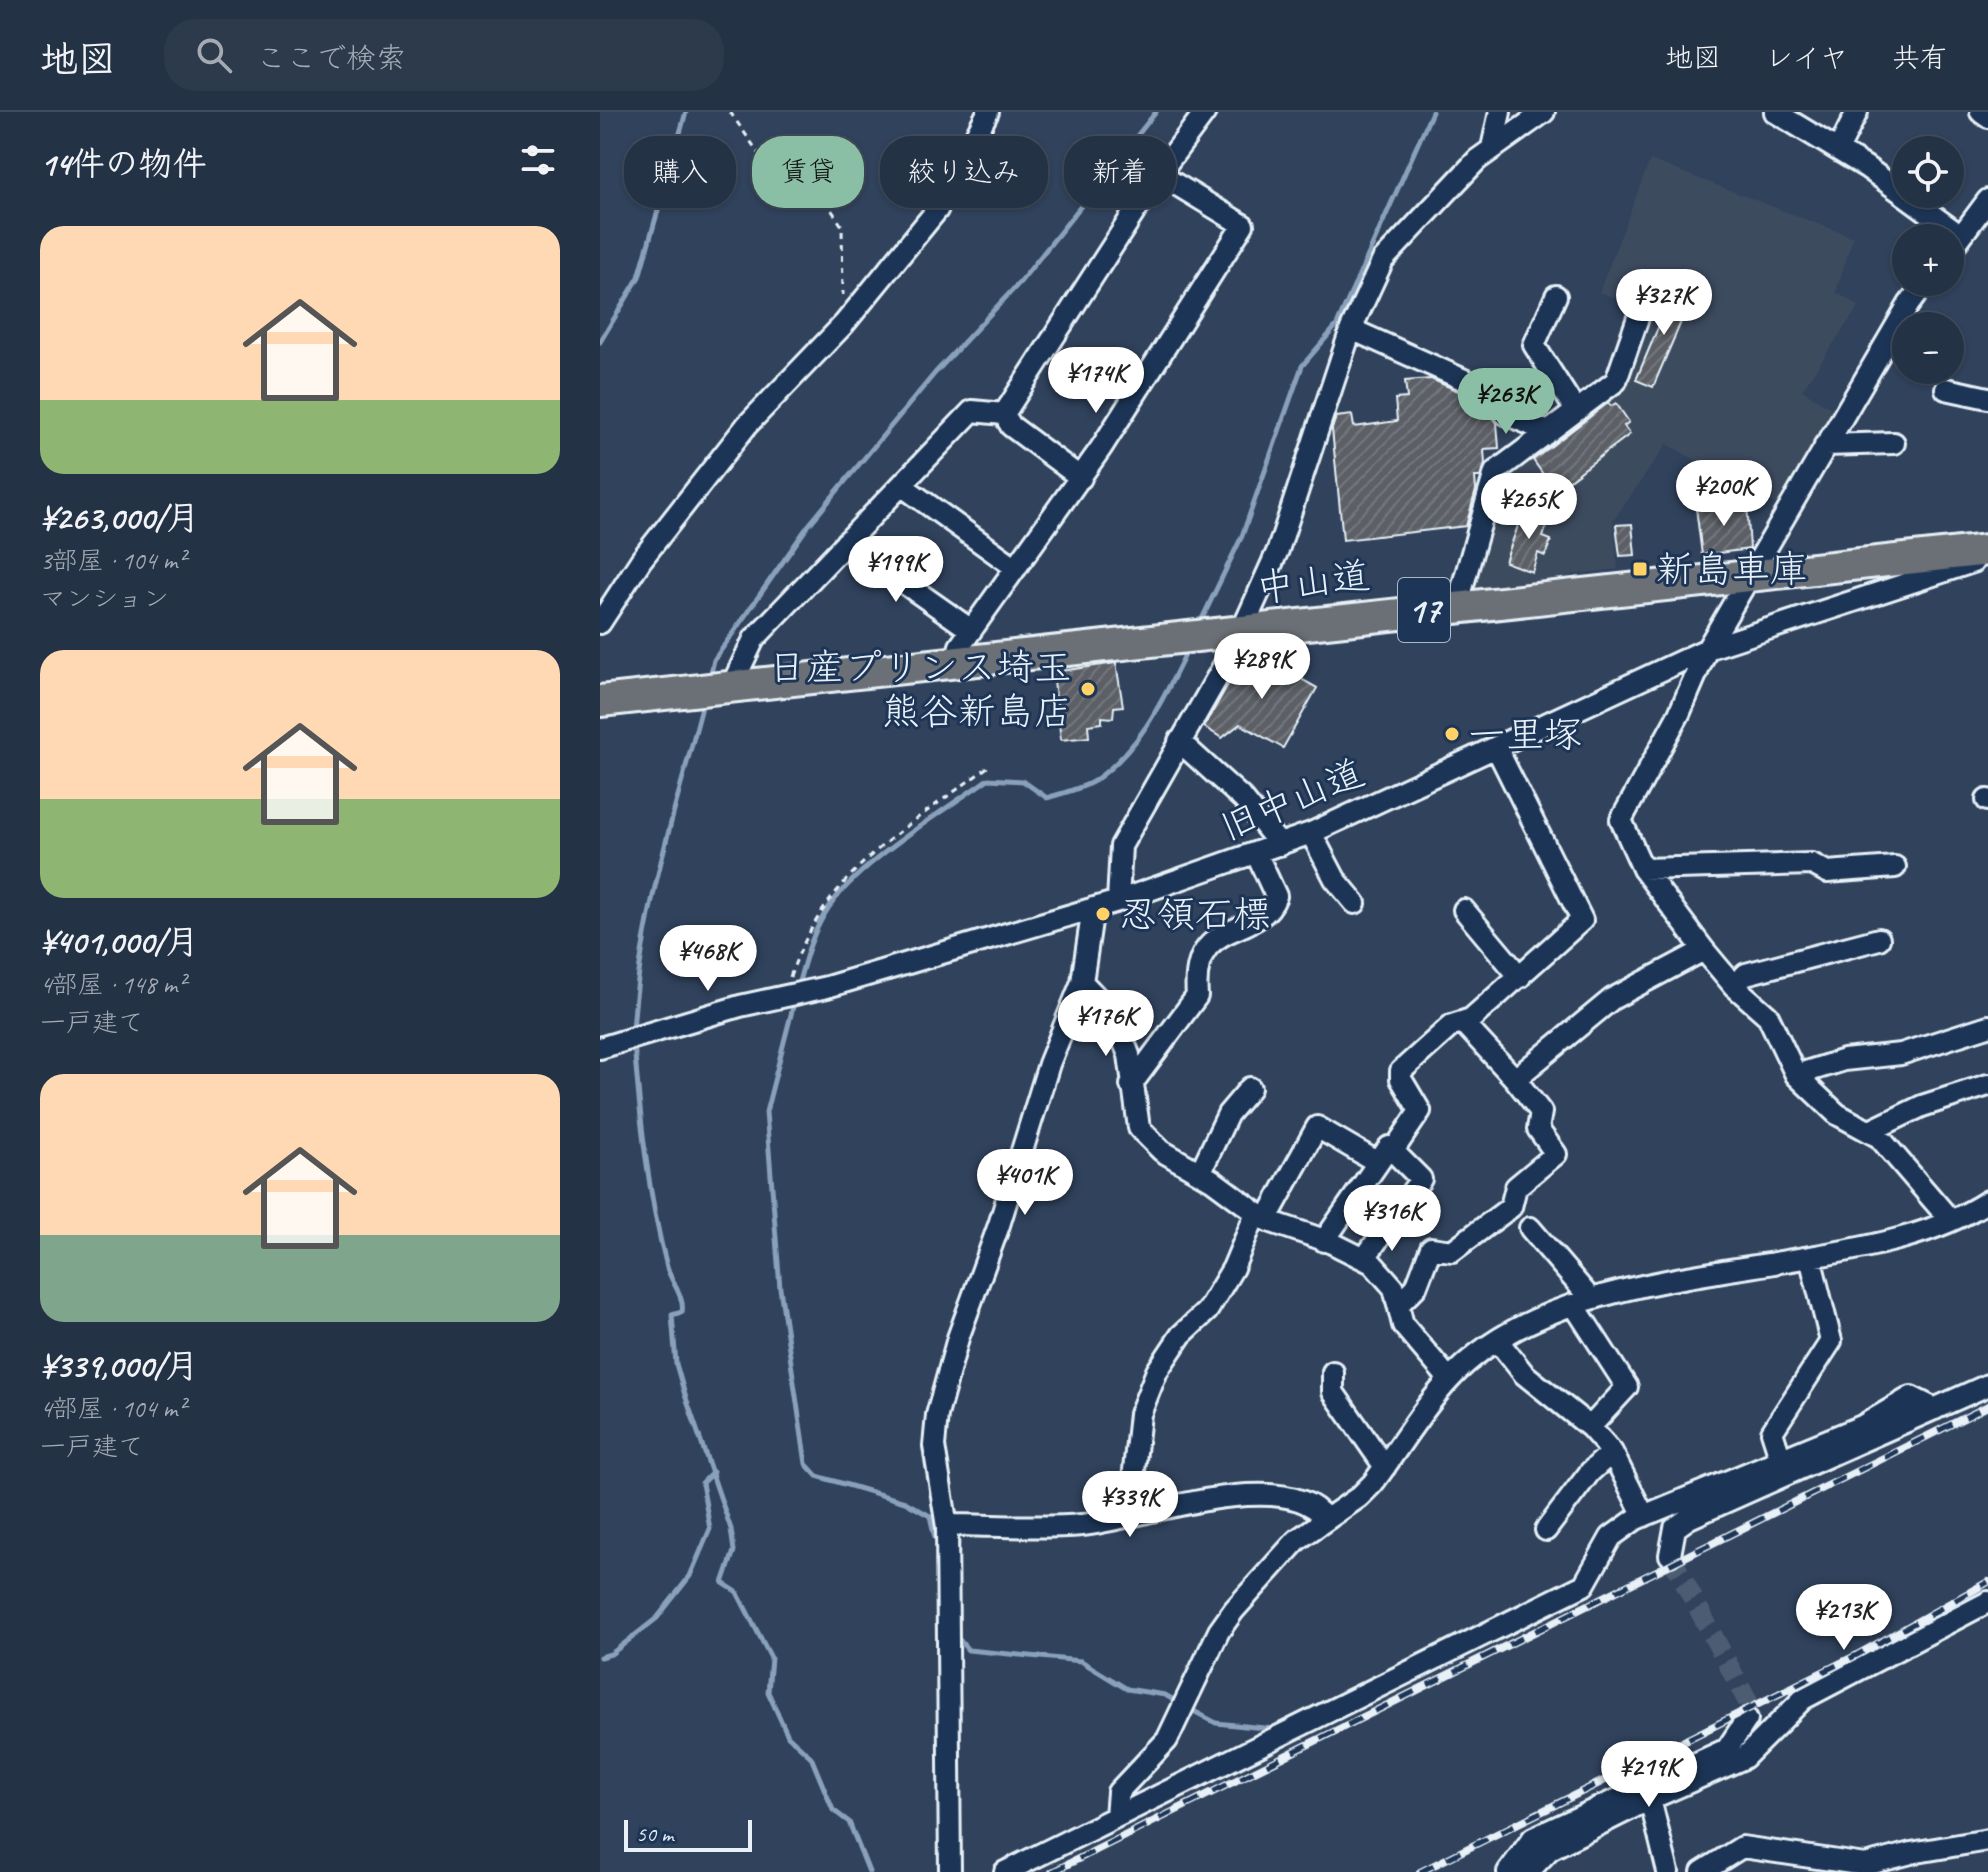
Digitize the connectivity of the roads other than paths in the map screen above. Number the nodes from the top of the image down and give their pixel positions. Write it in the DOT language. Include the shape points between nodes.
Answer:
graph roads {
  1 [pos="988,112"];
  2 [pos="1205,112"];
  3 [pos="1500,112"];
  4 [pos="1544,112"];
  5 [pos="1775,112"];
  6 [pos="1857,112"];
  7 [pos="1981,112"];
  8 [pos="1988,117"];
  9 [pos="1492,148"];
  10 [pos="1838,150"];
  11 [pos="1176,151"];
  12 [pos="1176,184"];
  13 [pos="1988,200"];
  14 [pos="1137,208"];
  15 [pos="1982,221"];
  16 [pos="1932,224"];
  17 [pos="1964,236"];
  18 [pos="1556,296"];
  19 [pos="1915,296"];
  20 [pos="1641,309"];
  21 [pos="1351,329"];
  22 [pos="1946,389"];
  23 [pos="1988,398"];
  24 [pos="1576,411"];
  25 [pos="1004,414"];
  26 [pos="1548,432"];
  27 [pos="1894,443"];
  28 [pos="1825,445"];
  29 [pos="1081,478"];
  30 [pos="901,485"];
  31 [pos="846,542"];
  32 [pos="1988,550"];
  33 [pos="1988,557"];
  34 [pos="1016,568"];
  35 [pos="1751,576"];
  36 [pos="1457,606"];
  37 [pos="600,623"];
  38 [pos="971,630"];
  39 [pos="1240,631"];
  40 [pos="1707,649"];
  41 [pos="955,663"];
  42 [pos="715,688"];
  43 [pos="600,701"];
  44 [pos="1179,741"];
  45 [pos="1496,747"];
  46 [pos="1311,833"];
  47 [pos="1280,845"];
  48 [pos="1257,855"];
  49 [pos="1895,867"];
  50 [pos="1643,869"];
  51 [pos="1118,901"];
  52 [pos="1355,903"];
  53 [pos="1093,908"];
  54 [pos="1464,910"];
  55 [pos="1879,939"];
  56 [pos="1704,950"];
  57 [pos="1520,977"];
  58 [pos="1082,982"];
  59 [pos="1734,986"];
  60 [pos="1471,1019"];
  61 [pos="1988,1026"];
  62 [pos="600,1048"];
  63 [pos="1796,1075"];
  64 [pos="1515,1079"];
  65 [pos="1131,1085"];
  66 [pos="1988,1085"];
  67 [pos="1250,1088"];
  68 [pos="1870,1131"];
  69 [pos="1385,1156"];
  70 [pos="1200,1173"];
  71 [pos="1988,1201"];
  72 [pos="1261,1216"];
  73 [pos="1951,1221"];
  74 [pos="1530,1228"];
  75 [pos="1324,1241"];
  76 [pos="1810,1257"];
  77 [pos="1364,1259"];
  78 [pos="1582,1302"];
  79 [pos="1398,1305"];
  80 [pos="1498,1341"];
  81 [pos="1333,1372"];
  82 [pos="1449,1379"];
  83 [pos="1988,1385"];
  84 [pos="1935,1409"];
  85 [pos="1590,1427"];
  86 [pos="1612,1452"];
  87 [pos="1781,1460"];
  88 [pos="1385,1467"];
  89 [pos="1644,1516"];
  90 [pos="1129,1517"];
  91 [pos="1325,1518"];
  92 [pos="1546,1530"];
  93 [pos="946,1532"];
  94 [pos="1670,1555"];
  95 [pos="1984,1609"];
  96 [pos="1747,1719"];
  97 [pos="1650,1799"];
  98 [pos="1116,1816"];
  99 [pos="1988,1840"];
  100 [pos="950,1872"];
  101 [pos="1005,1872"];
  102 [pos="1508,1872"];
  103 [pos="1528,1872"];
  104 [pos="1668,1872"];
  105 [pos="1702,1872"];
  1 -- 37 [label="street" via="937,210 844,324 747,425 641,560"];
  2 -- 11 [label="street"];
  3 -- 9 [label="street"];
  4 -- 9 [label="street"];
  5 -- 10 [label="street"];
  6 -- 10 [label="street"];
  7 -- 8 [label="street"];
  9 -- 21 [label="street" via="1383,260"];
  10 -- 16 [label="street"];
  12 -- 29 [label="street" via="1243,225"];
  13 -- 15 [label="street"];
  14 -- 25 [label="street"];
  15 -- 17 [label="street"];
  18 -- 24 [label="street" via="1534,345"];
  19 -- 28 [label="street"];
  20 -- 24 [label="street" via="1616,381"];
  21 -- 26 [label="street" via="1489,391 1506,414"];
  21 -- 39 [label="street" via="1278,550"];
  22 -- 23 [label="street"];
  24 -- 26 [label="street"];
  25 -- 29 [label="street" via="1011,426"];
  25 -- 30 [label="street" via="972,411"];
  26 -- 36 [label="street" via="1495,472"];
  27 -- 28 [label="street"];
  28 -- 35 [label="street"];
  29 -- 34 [label="street"];
  30 -- 31 [label="street"];
  30 -- 34 [label="street"];
  31 -- 38 [label="street"];
  31 -- 42 [label="street"];
  32 -- 35 [label="highway, 中山道 / 17"];
  33 -- 40 [label="street, 旧中山道"];
  34 -- 38 [label="street"];
  35 -- 36 [label="highway, 中山道 / 17"];
  35 -- 40 [label="street"];
  36 -- 39 [label="highway, 中山道 / 17"];
  38 -- 41 [label="street"];
  39 -- 41 [label="highway, 中山道 / 17"];
  39 -- 44 [label="street"];
  40 -- 45 [label="street, 旧中山道"];
  40 -- 50 [label="street" via="1679,714 1621,820"];
  41 -- 42 [label="highway, 中山道 / 17"];
  42 -- 43 [label="highway, 中山道 / 17"];
  44 -- 47 [label="street" via="1243,799"];
  44 -- 51 [label="street" via="1121,846"];
  45 -- 46 [label="street, 旧中山道"];
  45 -- 57 [label="street" via="1582,920"];
  46 -- 47 [label="street, 旧中山道"];
  46 -- 52 [label="street" via="1335,879"];
  47 -- 48 [label="street, 旧中山道"];
  48 -- 51 [label="street, 旧中山道"];
  48 -- 65 [label="street" via="1276,896 1271,910 1206,948 1195,969 1197,996"];
  49 -- 50 [label="street" via="1827,872 1812,864"];
  50 -- 56 [label="street"];
  51 -- 53 [label="street, 旧中山道"];
  53 -- 58 [label="street"];
  53 -- 62 [label="street, 旧中山道"];
  54 -- 57 [label="street"];
  55 -- 59 [label="street" via="1746,974"];
  56 -- 59 [label="street"];
  56 -- 64 [label="street" via="1612,999"];
  57 -- 60 [label="street"];
  58 -- 65 [label="street" via="1113,1014 1129,1055"];
  58 -- 93 [label="street" via="1049,1064 937,1415 934,1446"];
  59 -- 63 [label="street" via="1768,1016"];
  60 -- 64 [label="street" via="1467,1027"];
  60 -- 69 [label="street" via="1452,1025 1401,1071 1420,1111"];
  61 -- 63 [label="street" via="1901,1054 1844,1060"];
  63 -- 68 [label="street" via="1837,1114"];
  64 -- 79 [label="street" via="1541,1112 1538,1129 1556,1154 1516,1187 1511,1207 1452,1251 1431,1248 1416,1287"];
  65 -- 70 [label="street" via="1139,1128 1162,1151"];
  66 -- 68 [label="street" via="1922,1106"];
  67 -- 70 [label="street" via="1228,1114"];
  68 -- 73 [label="street"];
  69 -- 72 [label="street" via="1317,1127"];
  69 -- 75 [label="street"];
  69 -- 77 [label="street" via="1421,1179"];
  70 -- 72 [label="street"];
  71 -- 73 [label="street"];
  72 -- 75 [label="street"];
  72 -- 90 [label="street" via="1207,1311 1181,1335 1157,1371 1140,1414"];
  73 -- 76 [label="street" via="1869,1247"];
  74 -- 78 [label="street"];
  75 -- 77 [label="street"];
  76 -- 78 [label="street"];
  76 -- 87 [label="street" via="1831,1341 1772,1432"];
  77 -- 79 [label="street" via="1394,1288"];
  78 -- 80 [label="street" via="1514,1328"];
  78 -- 85 [label="street" via="1627,1387"];
  79 -- 82 [label="street" via="1403,1325"];
  80 -- 82 [label="street"];
  80 -- 85 [label="street" via="1524,1374"];
  81 -- 88 [label="street" via="1333,1392"];
  82 -- 88 [label="street"];
  83 -- 84 [label="street"];
  84 -- 87 [label="street" via="1911,1397 1862,1426"];
  84 -- 94 [label="street" via="1689,1518 1675,1528"];
  85 -- 86 [label="street"];
  86 -- 89 [label="street"];
  86 -- 92 [label="street"];
  87 -- 89 [label="street"];
  88 -- 91 [label="street" via="1359,1497"];
  89 -- 98 [label="street" via="1611,1537 1584,1585"];
  90 -- 91 [label="street" via="1237,1495 1295,1501 1319,1510"];
  90 -- 93 [label="street" via="1082,1525"];
  91 -- 98 [label="street" via="1286,1551 1219,1631 1167,1740 1118,1792"];
  93 -- 100 [label="street"];
  95 -- 97 [label="street" via="1803,1699 1744,1758"];
  96 -- 102 [label="street" via="1727,1749 1533,1838"];
  97 -- 103 [label="street" via="1550,1849"];
  97 -- 104 [label="street"];
  98 -- 101 [label="street"];
  99 -- 105 [label="street" via="1865,1865 1742,1847"];
}
